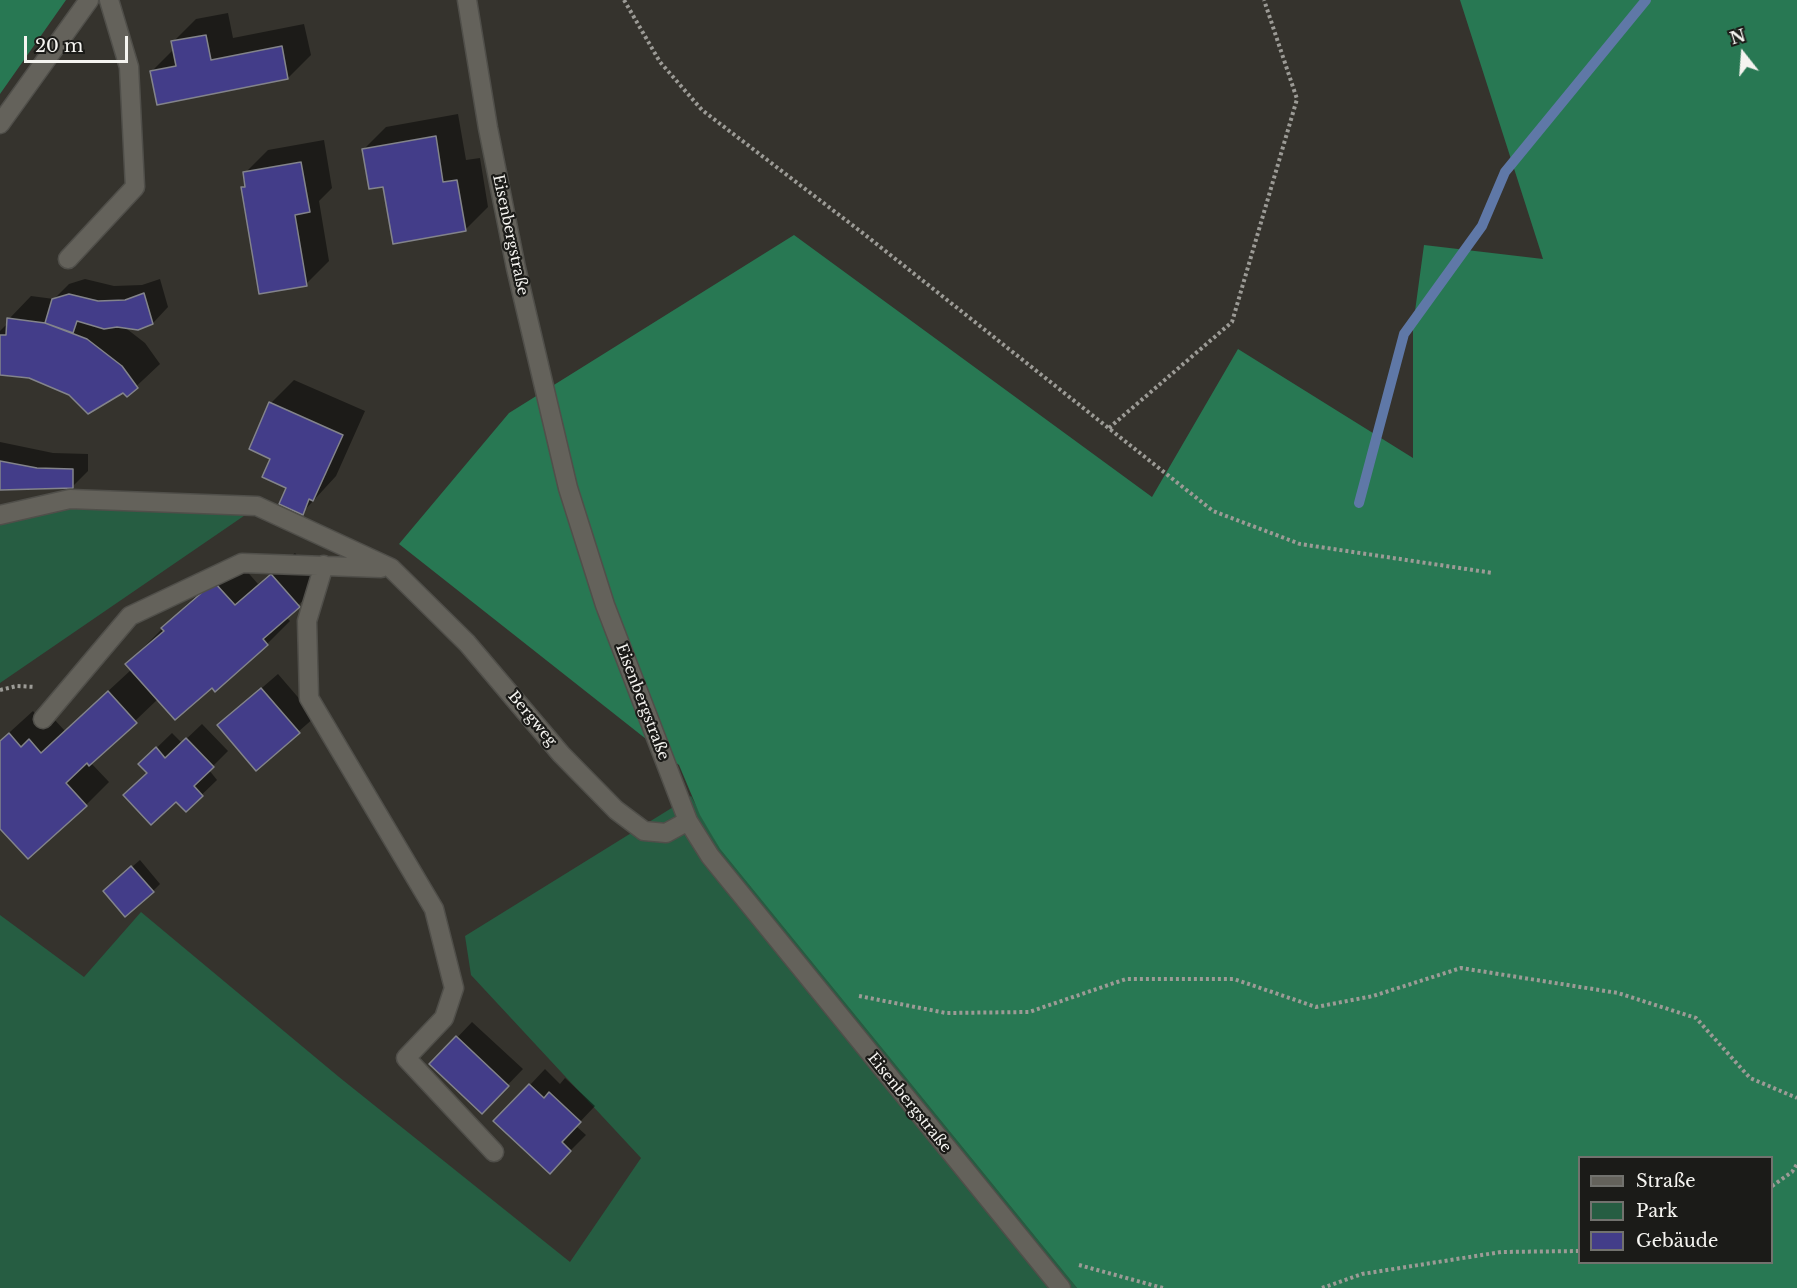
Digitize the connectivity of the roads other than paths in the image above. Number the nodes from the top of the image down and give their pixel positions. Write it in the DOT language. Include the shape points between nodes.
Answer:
graph roads {
  1 [pos="89,0"];
  2 [pos="109,0"];
  3 [pos="467,0"];
  4 [pos="0,124"];
  5 [pos="68,259"];
  6 [pos="0,514"];
  7 [pos="324,565"];
  8 [pos="391,568"];
  9 [pos="44,719"];
  10 [pos="688,820"];
  11 [pos="494,1152"];
  12 [pos="1061,1288"];
  1 -- 4 [label="street"];
  2 -- 5 [label="street" via="129,67 135,187"];
  3 -- 10 [label="street, Eisenbergstraße" via="516,268 568,488 605,606"];
  6 -- 8 [label="street, Bergweg" via="70,499 257,506"];
  7 -- 8 [label="street"];
  7 -- 9 [label="street" via="242,563 130,616"];
  7 -- 11 [label="street" via="307,621 309,698 434,909 454,988 444,1018 406,1058"];
  8 -- 10 [label="street, Bergweg" via="467,643 561,754 616,810 644,831 666,833"];
  10 -- 12 [label="street, Eisenbergstraße" via="710,856"];
}
